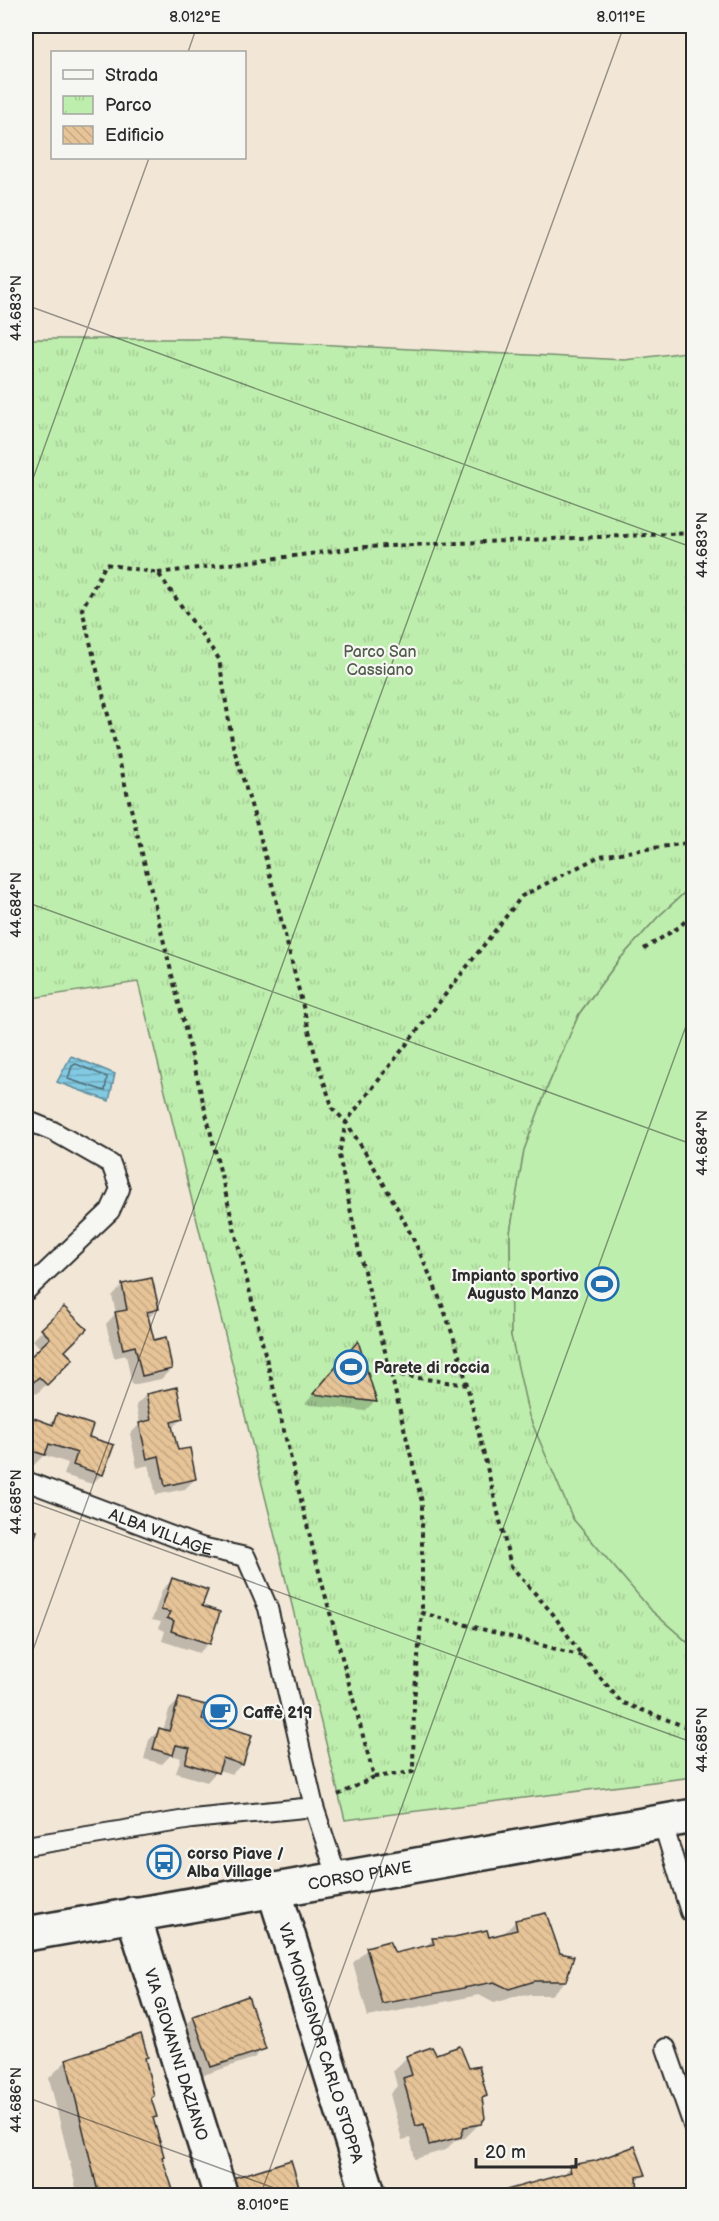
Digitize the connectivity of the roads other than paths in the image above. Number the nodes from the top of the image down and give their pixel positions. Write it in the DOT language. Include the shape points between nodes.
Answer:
graph roads {
  1 [pos="26,1120"];
  2 [pos="26,1291"];
  3 [pos="26,1481"];
  4 [pos="314,1807"];
  5 [pos="693,1816"];
  6 [pos="662,1821"];
  7 [pos="26,1846"];
  8 [pos="338,1879"];
  9 [pos="274,1890"];
  10 [pos="690,1912"];
  11 [pos="133,1914"];
  12 [pos="26,1934"];
  13 [pos="666,2048"];
  14 [pos="693,2128"];
  15 [pos="221,2196"];
  16 [pos="369,2196"];
  1 -- 2 [label="lane" via="111,1164 120,1189 110,1211"];
  3 -- 4 [label="lane, ALBA VILLAGE" via="201,1547 246,1557 268,1608"];
  4 -- 7 [label="lane" via="192,1819"];
  4 -- 8 [label="lane"];
  5 -- 6 [label="street, CORSO PIAVE"];
  6 -- 8 [label="street, CORSO PIAVE"];
  6 -- 10 [label="lane"];
  8 -- 9 [label="street, CORSO PIAVE"];
  9 -- 11 [label="street, CORSO PIAVE"];
  9 -- 16 [label="street, VIA MONSIGNOR CARLO STOPPA"];
  11 -- 12 [label="street, CORSO PIAVE"];
  11 -- 15 [label="street, VIA GIOVANNI DAZIANO"];
  13 -- 14 [label="lane"];
}
